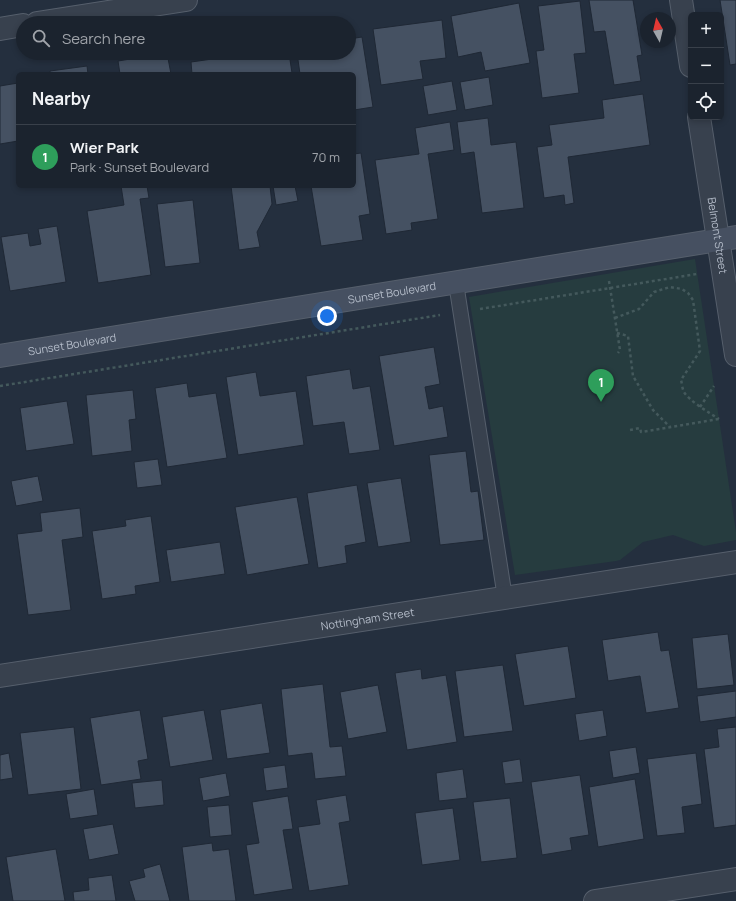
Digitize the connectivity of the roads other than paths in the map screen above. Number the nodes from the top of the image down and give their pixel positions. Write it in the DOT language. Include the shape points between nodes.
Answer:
graph roads {
  1 [pos="186,0"];
  2 [pos="681,0"];
  3 [pos="82,16"];
  4 [pos="16,26"];
  5 [pos="0,29"];
  6 [pos="688,48"];
  7 [pos="700,120"];
  8 [pos="727,239"];
  9 [pos="456,283"];
  10 [pos="736,355"];
  11 [pos="0,356"];
  12 [pos="736,562"];
  13 [pos="505,598"];
  14 [pos="0,676"];
  15 [pos="736,879"];
  16 [pos="595,901"];
  1 -- 3 [label="street"];
  2 -- 6 [label="street"];
  4 -- 5 [label="street"];
  7 -- 8 [label="street, Belmont Street"];
  8 -- 9 [label="street, Sunset Boulevard"];
  8 -- 10 [label="street, Belmont Street"];
  9 -- 11 [label="street, Sunset Boulevard"];
  9 -- 13 [label="lane"];
  12 -- 13 [label="street, Nottingham Street"];
  13 -- 14 [label="street, Nottingham Street"];
  15 -- 16 [label="street"];
}
